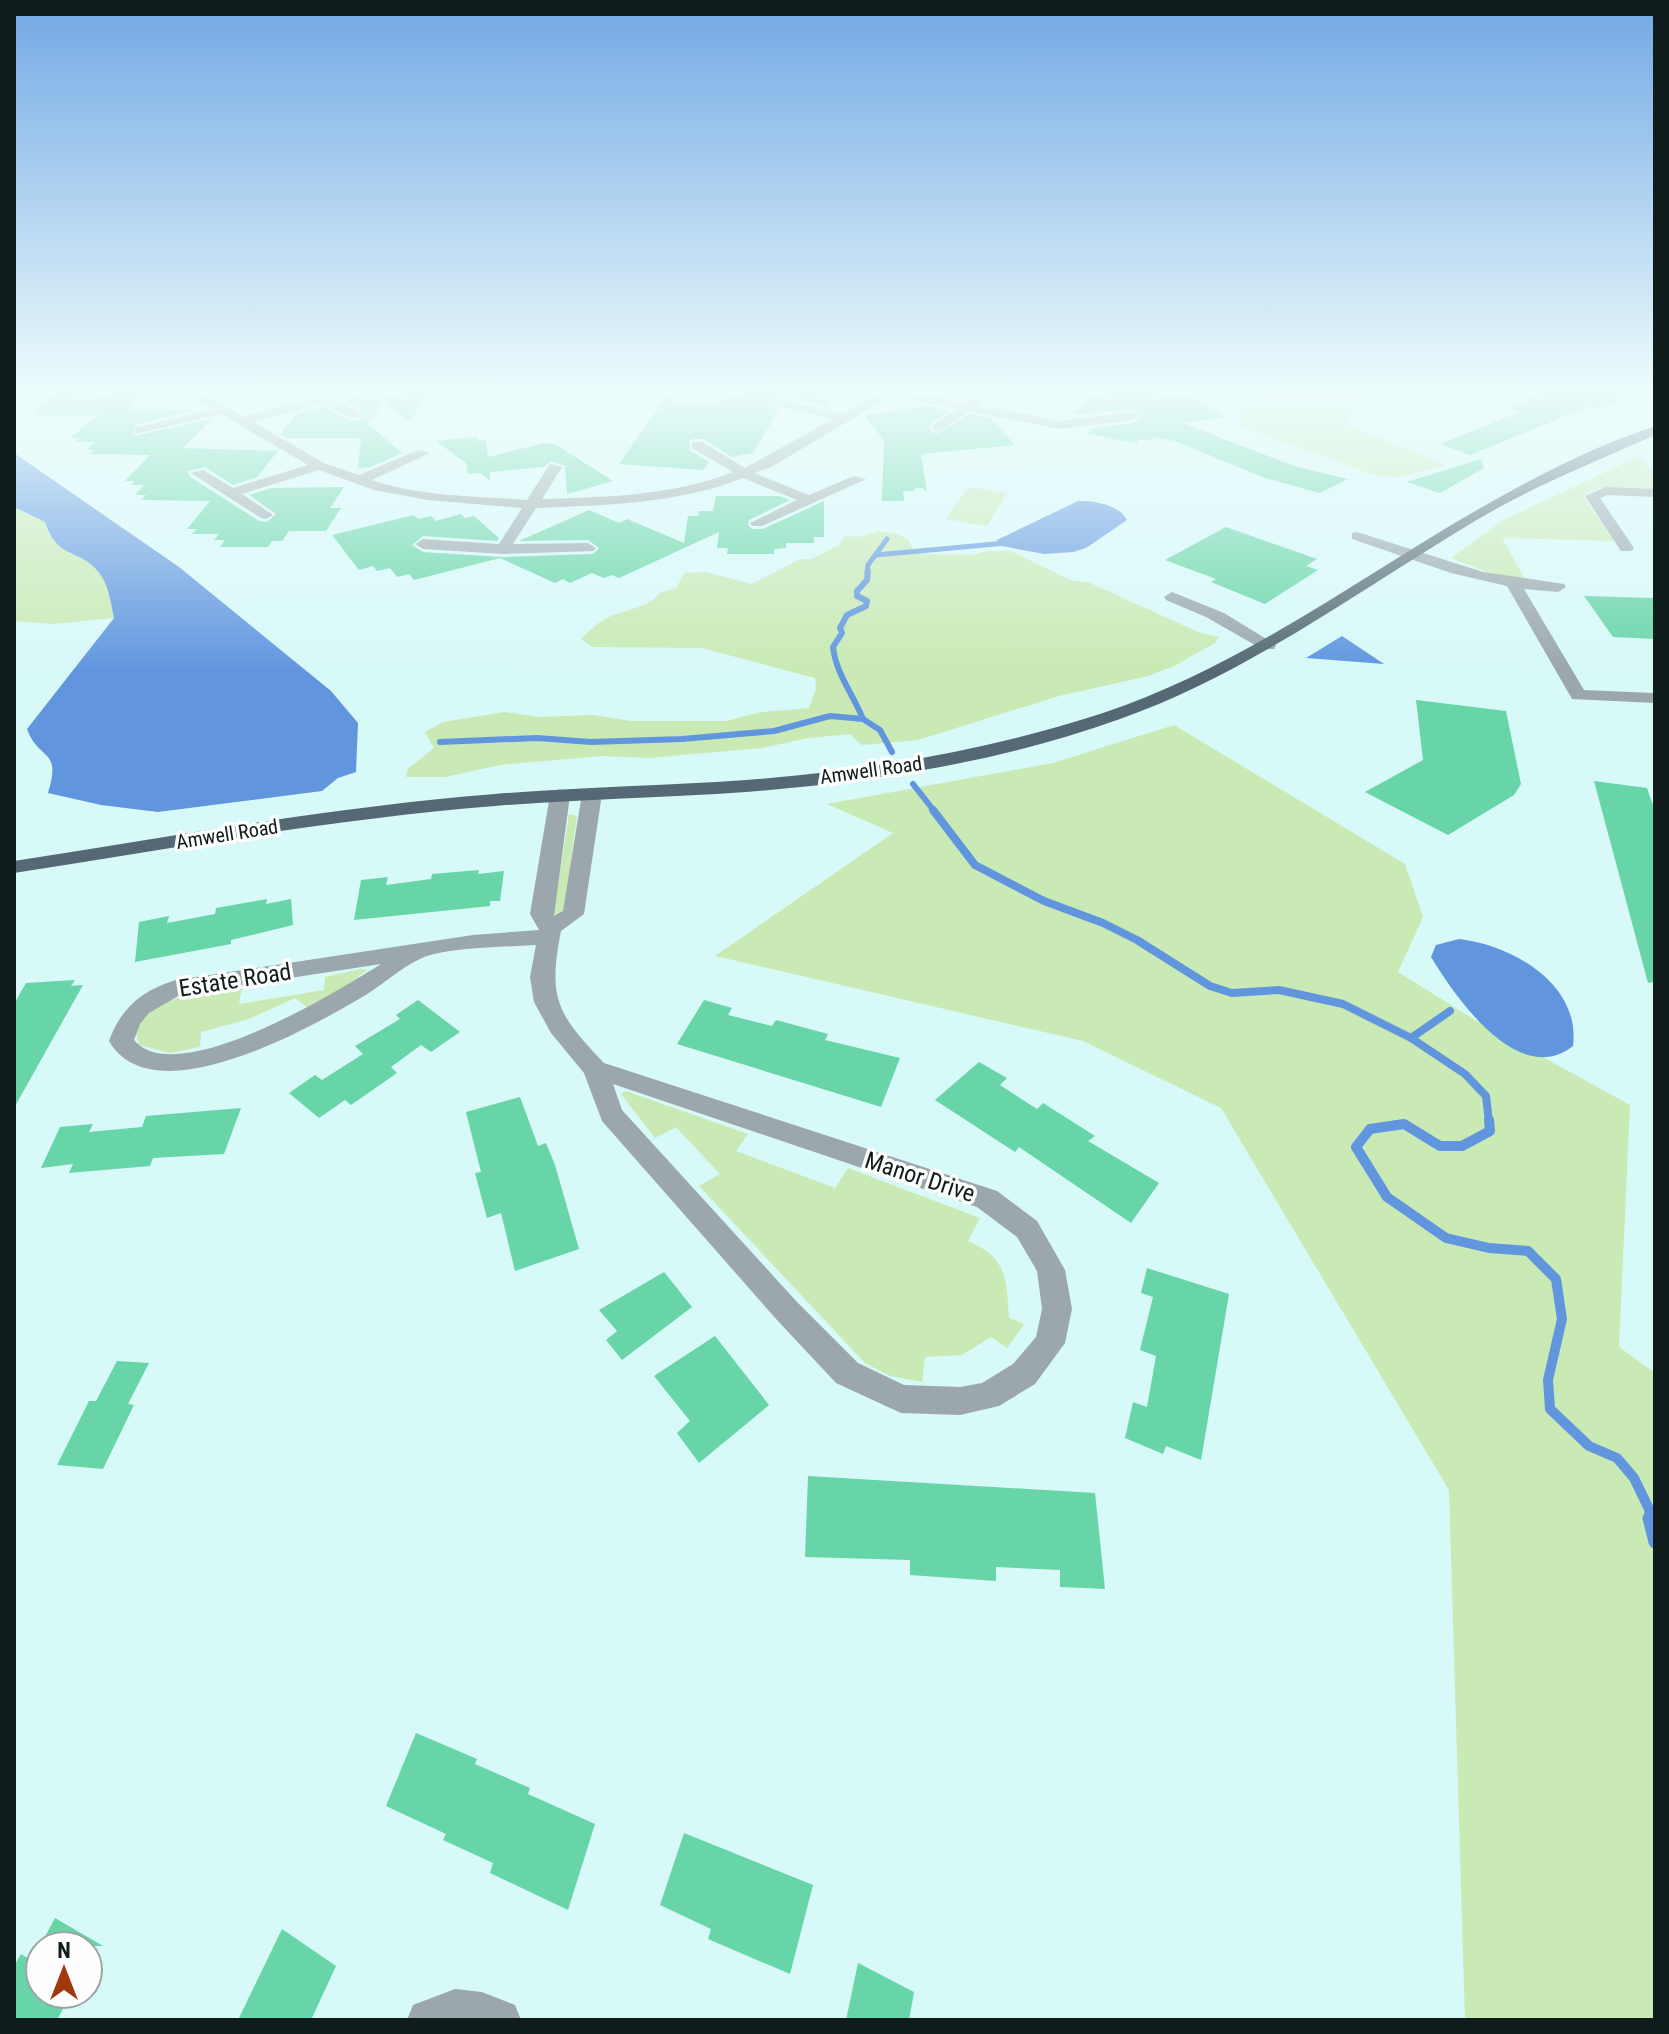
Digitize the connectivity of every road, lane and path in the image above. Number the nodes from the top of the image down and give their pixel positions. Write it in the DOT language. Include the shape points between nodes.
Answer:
graph roads {
  1 [pos="211,481"];
  2 [pos="271,481"];
  3 [pos="358,481"];
  4 [pos="545,481"];
  5 [pos="717,481"];
  6 [pos="761,481"];
  7 [pos="854,481"];
  8 [pos="1544,481"];
  9 [pos="232,493"];
  10 [pos="1655,493"];
  11 [pos="809,500"];
  12 [pos="529,504"];
  13 [pos="266,515"];
  14 [pos="757,523"];
  15 [pos="1357,536"];
  16 [pos="423,544"];
  17 [pos="588,548"];
  18 [pos="1626,548"];
  19 [pos="503,549"];
  20 [pos="1413,554"];
  21 [pos="1514,585"];
  22 [pos="1558,587"];
  23 [pos="1172,597"];
  24 [pos="1277,640"];
  25 [pos="1654,700"];
  26 [pos="592,794"];
  27 [pos="560,795"];
  28 [pos="14,867"];
  29 [pos="550,932"];
  30 [pos="414,952"];
  31 [pos="595,1069"];
  32 [pos="428,2020"];
  33 [pos="500,2020"];
  1 -- 9 [label="street"];
  2 -- 9 [label="street"];
  3 -- 12 [label="street" via="428,496"];
  4 -- 12 [label="street"];
  5 -- 12 [label="street" via="659,496"];
  6 -- 11 [label="street"];
  7 -- 11 [label="street"];
  8 -- 20 [label="main road, Amwell Road"];
  9 -- 13 [label="street"];
  10 -- 18 [label="street" via="1606,491 1592,496"];
  11 -- 14 [label="street"];
  12 -- 19 [label="street"];
  15 -- 20 [label="street"];
  16 -- 19 [label="street"];
  17 -- 19 [label="street"];
  20 -- 21 [label="street"];
  20 -- 24 [label="main road, Amwell Road"];
  21 -- 22 [label="street"];
  21 -- 25 [label="street" via="1578,695"];
  23 -- 24 [label="street" via="1228,622 1242,634"];
  24 -- 26 [label="main road, Amwell Road" via="1196,683 1109,717 938,761 748,786"];
  26 -- 27 [label="main road, Amwell Road"];
  26 -- 29 [label="street" via="573,914"];
  27 -- 28 [label="main road, Amwell Road" via="381,812"];
  27 -- 29 [label="street, Manor Drive" via="541,914"];
  29 -- 30 [label="street, Estate Road"];
  29 -- 31 [label="street, Manor Drive" via="541,981 550,1011"];
  30 -- 30 [label="street, Estate Road" via="176,988 138,1007 121,1041 135,1057 160,1063 236,1049 292,1026 369,984"];
  31 -- 31 [label="street, Manor Drive" via="611,1114 847,1373 901,1399 960,1401 988,1396 1024,1374 1050,1343 1057,1309 1051,1270 1027,1229 987,1199"];
  32 -- 33 [label="street" via="442,2012 476,2011"];
}
